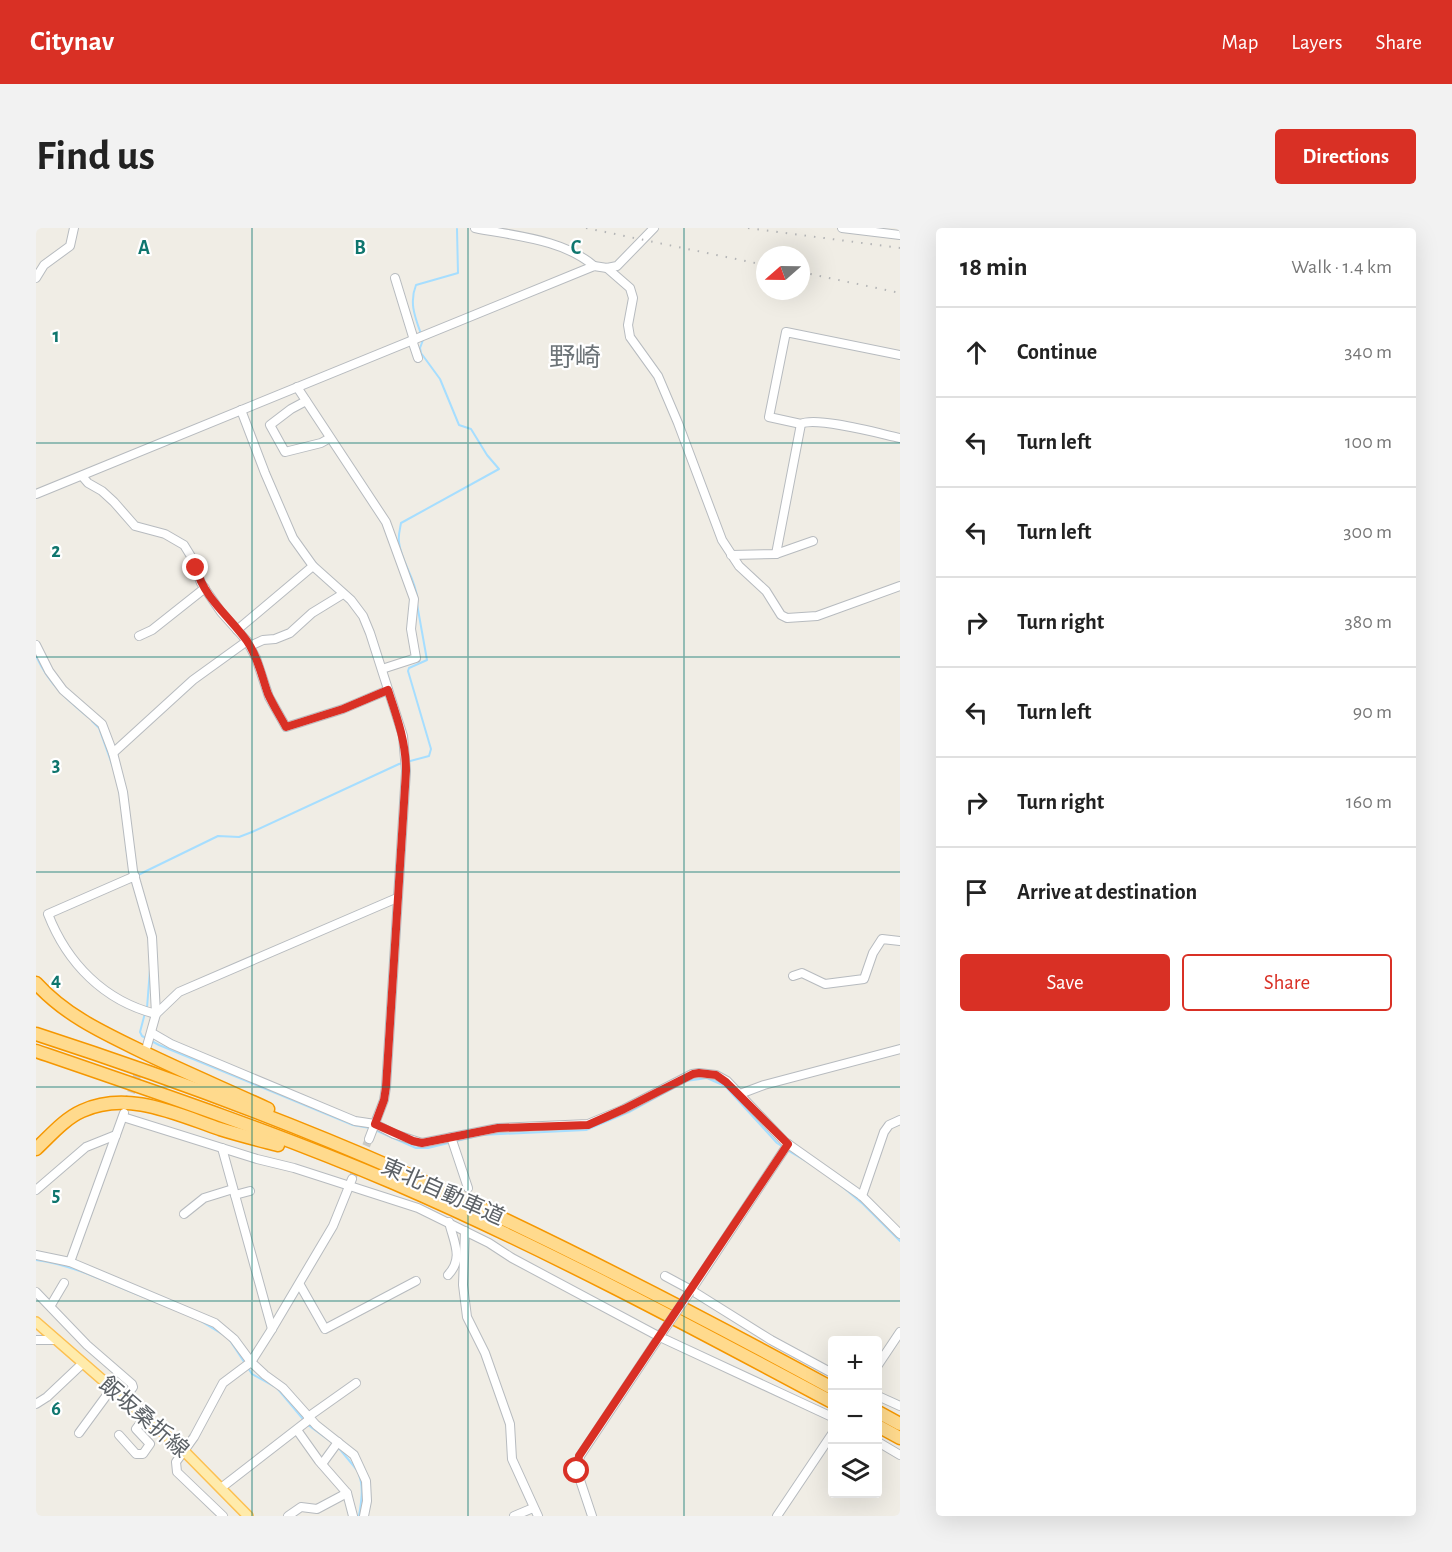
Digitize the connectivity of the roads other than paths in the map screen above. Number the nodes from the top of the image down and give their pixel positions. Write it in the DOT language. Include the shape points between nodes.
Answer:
graph roads {
  1 [pos="74,228"];
  2 [pos="475,228"];
  3 [pos="654,228"];
  4 [pos="842,228"];
  5 [pos="900,236"];
  6 [pos="594,266"];
  7 [pos="607,268"];
  8 [pos="36,278"];
  9 [pos="395,278"];
  10 [pos="417,338"];
  11 [pos="900,356"];
  12 [pos="418,358"];
  13 [pos="297,387"];
  14 [pos="306,401"];
  15 [pos="241,410"];
  16 [pos="801,424"];
  17 [pos="330,438"];
  18 [pos="900,438"];
  19 [pos="82,477"];
  20 [pos="36,494"];
  21 [pos="813,541"];
  22 [pos="776,554"];
  23 [pos="731,555"];
  24 [pos="313,566"];
  25 [pos="900,586"];
  26 [pos="205,588"];
  27 [pos="343,594"];
  28 [pos="237,630"];
  29 [pos="139,636"];
  30 [pos="248,644"];
  31 [pos="36,645"];
  32 [pos="381,669"];
  33 [pos="388,690"];
  34 [pos="113,753"];
  35 [pos="132,877"];
  36 [pos="397,898"];
  37 [pos="900,941"];
  38 [pos="793,976"];
  39 [pos="36,983"];
  40 [pos="149,1013"];
  41 [pos="36,1034"];
  42 [pos="900,1049"];
  43 [pos="36,1051"];
  44 [pos="740,1094"];
  45 [pos="900,1120"];
  46 [pos="372,1131"];
  47 [pos="116,1135"];
  48 [pos="453,1141"];
  49 [pos="222,1148"];
  50 [pos="786,1148"];
  51 [pos="36,1149"];
  52 [pos="340,1161"];
  53 [pos="397,1170"];
  54 [pos="350,1183"];
  55 [pos="468,1188"];
  56 [pos="36,1190"];
  57 [pos="250,1191"];
  58 [pos="234,1192"];
  59 [pos="862,1196"];
  60 [pos="184,1214"];
  61 [pos="449,1222"];
  62 [pos="465,1231"];
  63 [pos="900,1234"];
  64 [pos="36,1255"];
  65 [pos="70,1262"];
  66 [pos="448,1275"];
  67 [pos="665,1276"];
  68 [pos="416,1281"];
  69 [pos="64,1283"];
  70 [pos="300,1284"];
  71 [pos="690,1291"];
  72 [pos="36,1292"];
  73 [pos="51,1305"];
  74 [pos="36,1322"];
  75 [pos="272,1329"];
  76 [pos="900,1332"];
  77 [pos="661,1335"];
  78 [pos="36,1340"];
  79 [pos="55,1340"];
  80 [pos="882,1359"];
  81 [pos="83,1363"];
  82 [pos="247,1365"];
  83 [pos="828,1371"];
  84 [pos="356,1383"];
  85 [pos="828,1386"];
  86 [pos="112,1388"];
  87 [pos="882,1398"];
  88 [pos="124,1399"];
  89 [pos="828,1400"];
  90 [pos="36,1404"];
  91 [pos="900,1406"];
  92 [pos="882,1414"];
  93 [pos="828,1415"];
  94 [pos="145,1417"];
  95 [pos="306,1422"];
  96 [pos="900,1424"];
  97 [pos="882,1428"];
  98 [pos="79,1433"];
  99 [pos="119,1435"];
  100 [pos="900,1438"];
  101 [pos="828,1440"];
  102 [pos="881,1444"];
  103 [pos="336,1445"];
  104 [pos="183,1450"];
  105 [pos="900,1455"];
  106 [pos="322,1464"];
  107 [pos="221,1488"];
  108 [pos="347,1493"];
  109 [pos="533,1508"];
  110 [pos="223,1516"];
  111 [pos="248,1516"];
  112 [pos="288,1516"];
  113 [pos="353,1516"];
  114 [pos="364,1516"];
  115 [pos="514,1516"];
  116 [pos="538,1516"];
  117 [pos="592,1516"];
  118 [pos="777,1516"];
  1 -- 8 [label="street" via="70,246 44,265"];
  2 -- 6 [label="street" via="561,247"];
  3 -- 7 [label="street" via="617,266"];
  4 -- 5 [label="street"];
  6 -- 7 [label="street"];
  6 -- 10 [label="street"];
  7 -- 23 [label="street" via="630,288 630,337 658,376"];
  9 -- 10 [label="street"];
  10 -- 12 [label="street"];
  10 -- 13 [label="street"];
  11 -- 16 [label="street" via="786,332 769,417"];
  13 -- 14 [label="street"];
  13 -- 15 [label="street"];
  14 -- 17 [label="street"];
  14 -- 17 [label="street" via="270,425 285,452"];
  15 -- 19 [label="street"];
  15 -- 24 [label="street" via="278,506 293,538"];
  16 -- 18 [label="street" via="831,424"];
  16 -- 22 [label="street"];
  17 -- 32 [label="street" via="386,522 414,599 411,629 416,658"];
  19 -- 20 [label="street"];
  19 -- 26 [label="street" via="114,502 135,526 165,534 184,545"];
  21 -- 22 [label="street"];
  22 -- 23 [label="street"];
  23 -- 25 [label="street" via="787,618 817,616"];
  24 -- 27 [label="street"];
  24 -- 28 [label="street"];
  26 -- 28 [label="street"];
  26 -- 29 [label="street"];
  27 -- 30 [label="street" via="312,613 290,633"];
  27 -- 32 [label="street" via="363,616"];
  28 -- 30 [label="street"];
  30 -- 33 [label="street" via="286,727"];
  30 -- 34 [label="street" via="193,680"];
  31 -- 34 [label="street" via="63,690 102,724"];
  32 -- 33 [label="street"];
  33 -- 36 [label="street" via="406,754"];
  34 -- 35 [label="street" via="123,792"];
  35 -- 40 [label="street" via="152,936"];
  35 -- 40 [label="street" via="48,914 66,951 86,976 107,992"];
  36 -- 40 [label="street" via="189,987"];
  36 -- 46 [label="street" via="386,1087"];
  37 -- 38 [label="street" via="882,939 864,979 825,984 802,973"];
  39 -- 53 [label="highway" via="59,1006 90,1026"];
  40 -- 46 [label="street" via="150,1040 171,1044"];
  41 -- 53 [label="highway, 東北自動車道" via="221,1099"];
  42 -- 44 [label="street"];
  43 -- 52 [label="highway, 東北自動車道"];
  44 -- 48 [label="street" via="716,1075 699,1073 588,1125 498,1128"];
  44 -- 50 [label="street"];
  45 -- 59 [label="street" via="884,1132"];
  46 -- 48 [label="street" via="422,1143"];
  47 -- 49 [label="street" via="123,1114"];
  47 -- 56 [label="street" via="86,1147"];
  47 -- 65 [label="street"];
  48 -- 55 [label="street"];
  49 -- 54 [label="street"];
  49 -- 58 [label="street"];
  50 -- 59 [label="street" via="818,1163"];
  50 -- 71 [label="street"];
  51 -- 52 [label="highway" via="80,1112 119,1102 159,1108 232,1133"];
  52 -- 89 [label="highway, 東北自動車道" via="557,1259"];
  53 -- 85 [label="highway, 東北自動車道" via="553,1242"];
  54 -- 61 [label="street"];
  54 -- 70 [label="street" via="333,1226"];
  57 -- 58 [label="street"];
  58 -- 60 [label="street" via="204,1198"];
  58 -- 75 [label="street"];
  59 -- 63 [label="street"];
  61 -- 62 [label="street"];
  61 -- 66 [label="street" via="458,1257"];
  62 -- 77 [label="street"];
  62 -- 109 [label="street" via="463,1285 467,1317 502,1398 510,1424 512,1459"];
  64 -- 65 [label="street"];
  65 -- 82 [label="street" via="215,1323 234,1339"];
  67 -- 71 [label="street"];
  68 -- 70 [label="street" via="325,1329"];
  69 -- 73 [label="street"];
  70 -- 75 [label="street"];
  71 -- 77 [label="street, bridge"];
  71 -- 83 [label="street"];
  72 -- 73 [label="street"];
  73 -- 88 [label="street" via="87,1345 132,1384"];
  74 -- 79 [label="main road, 飯坂桑折線"];
  75 -- 82 [label="street"];
  76 -- 80 [label="street"];
  77 -- 93 [label="street"];
  77 -- 117 [label="street" via="579,1456 577,1471"];
  78 -- 79 [label="street"];
  79 -- 81 [label="main road, 飯坂桑折線"];
  81 -- 86 [label="main road, 飯坂桑折線"];
  81 -- 90 [label="street"];
  82 -- 95 [label="street" via="284,1388"];
  82 -- 104 [label="street" via="223,1383"];
  84 -- 95 [label="street"];
  86 -- 88 [label="main road, 飯坂桑折線"];
  86 -- 98 [label="street"];
  87 -- 91 [label="street"];
  88 -- 94 [label="main road, 飯坂桑折線"];
  92 -- 96 [label="highway"];
  94 -- 99 [label="street" via="136,1429 150,1444 143,1454 136,1454"];
  94 -- 104 [label="main road, 飯坂桑折線"];
  95 -- 103 [label="street"];
  95 -- 106 [label="street"];
  95 -- 107 [label="street"];
  97 -- 100 [label="highway"];
  101 -- 118 [label="street"];
  102 -- 105 [label="street"];
  103 -- 106 [label="street"];
  103 -- 114 [label="street" via="354,1455 366,1481"];
  104 -- 107 [label="main road, 飯坂桑折線"];
  104 -- 110 [label="street" via="176,1462 177,1472"];
  106 -- 108 [label="street"];
  107 -- 111 [label="main road, 飯坂桑折線"];
  108 -- 112 [label="street" via="317,1509 302,1507"];
  108 -- 113 [label="street"];
  109 -- 115 [label="street"];
  109 -- 116 [label="street"];
}
